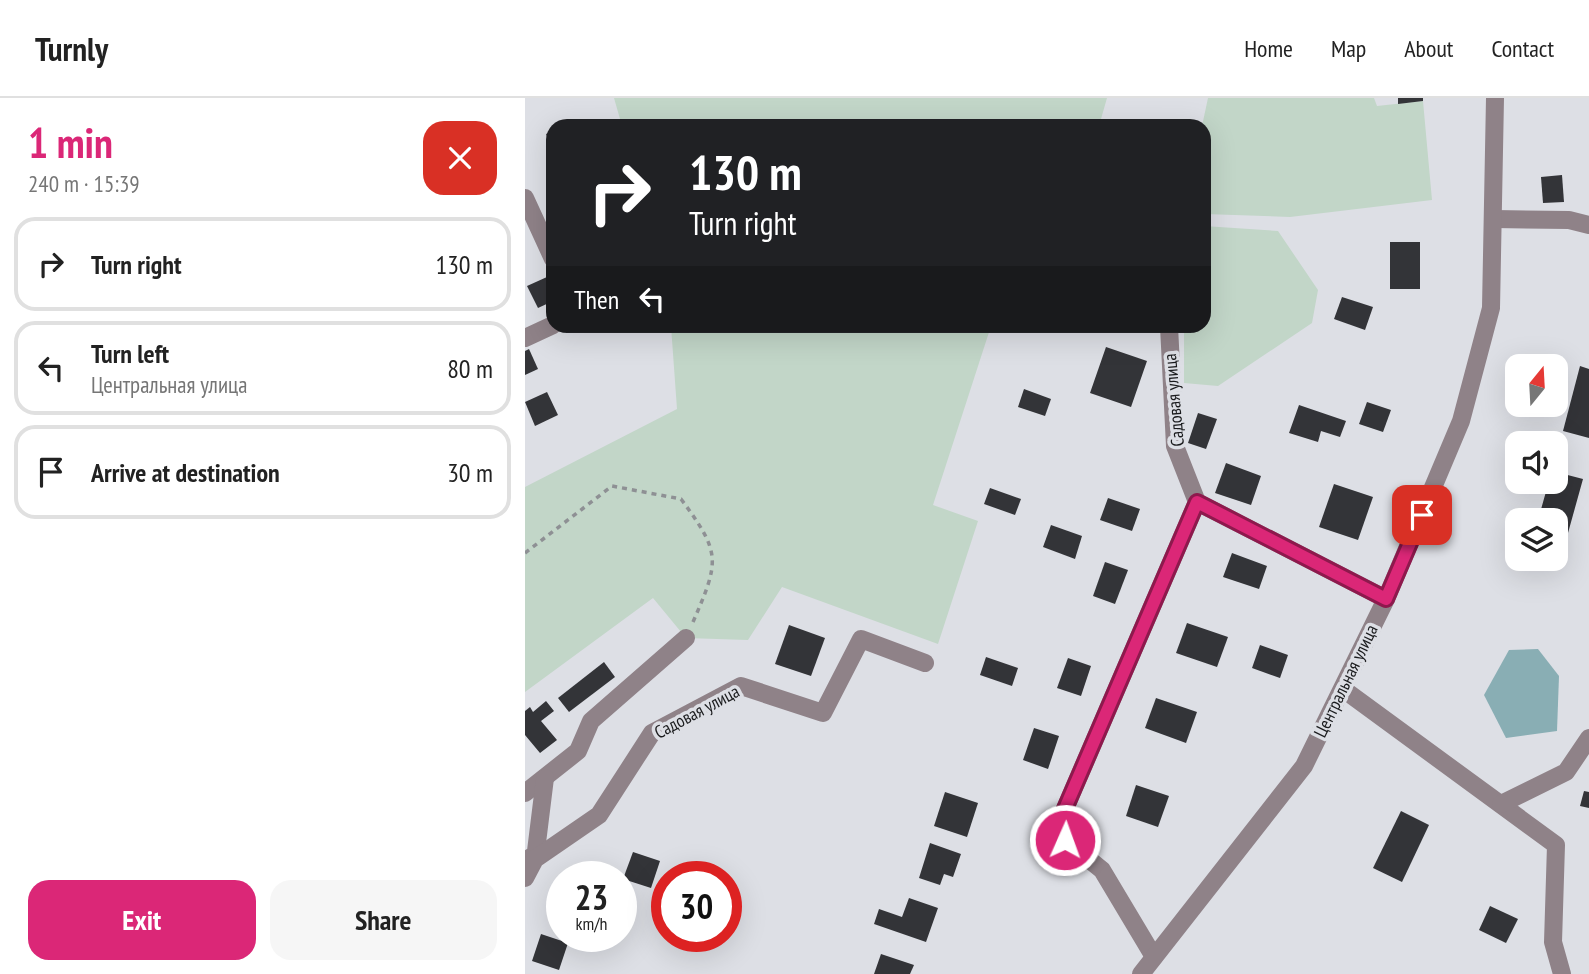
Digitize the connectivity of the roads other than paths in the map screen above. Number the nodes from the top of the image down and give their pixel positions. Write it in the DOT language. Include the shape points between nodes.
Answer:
graph roads {
  1 [pos="1495,98"];
  2 [pos="525,198"];
  3 [pos="1494,219"];
  4 [pos="1589,225"];
  5 [pos="546,244"];
  6 [pos="546,328"];
  7 [pos="1169,333"];
  8 [pos="525,338"];
  9 [pos="1197,502"];
  10 [pos="1386,599"];
  11 [pos="686,638"];
  12 [pos="925,663"];
  13 [pos="1343,688"];
  14 [pos="1589,738"];
  15 [pos="545,778"];
  16 [pos="525,793"];
  17 [pos="1501,804"];
  18 [pos="530,856"];
  19 [pos="525,878"];
  20 [pos="1154,957"];
  21 [pos="1141,974"];
  22 [pos="1562,974"];
  1 -- 3 [label="street, Центральная улица"];
  2 -- 5 [label="street"];
  3 -- 4 [label="street" via="1569,220"];
  3 -- 10 [label="street, Центральная улица" via="1491,308 1461,421"];
  6 -- 8 [label="street"];
  7 -- 9 [label="street, Садовая улица" via="1175,446"];
  9 -- 10 [label="street"];
  9 -- 20 [label="street" via="1061,818 1065,840 1102,870"];
  10 -- 13 [label="street, Центральная улица"];
  11 -- 15 [label="street" via="591,721 578,751"];
  12 -- 18 [label="street, Садовая улица" via="862,639 823,713 741,686 652,733 599,814"];
  13 -- 17 [label="street"];
  13 -- 20 [label="street, Центральная улица" via="1304,766"];
  14 -- 17 [label="street" via="1566,772"];
  15 -- 16 [label="street"];
  15 -- 18 [label="street"];
  17 -- 22 [label="street" via="1556,845 1553,942"];
  18 -- 19 [label="street, Садовая улица"];
  20 -- 21 [label="street, Центральная улица"];
}
